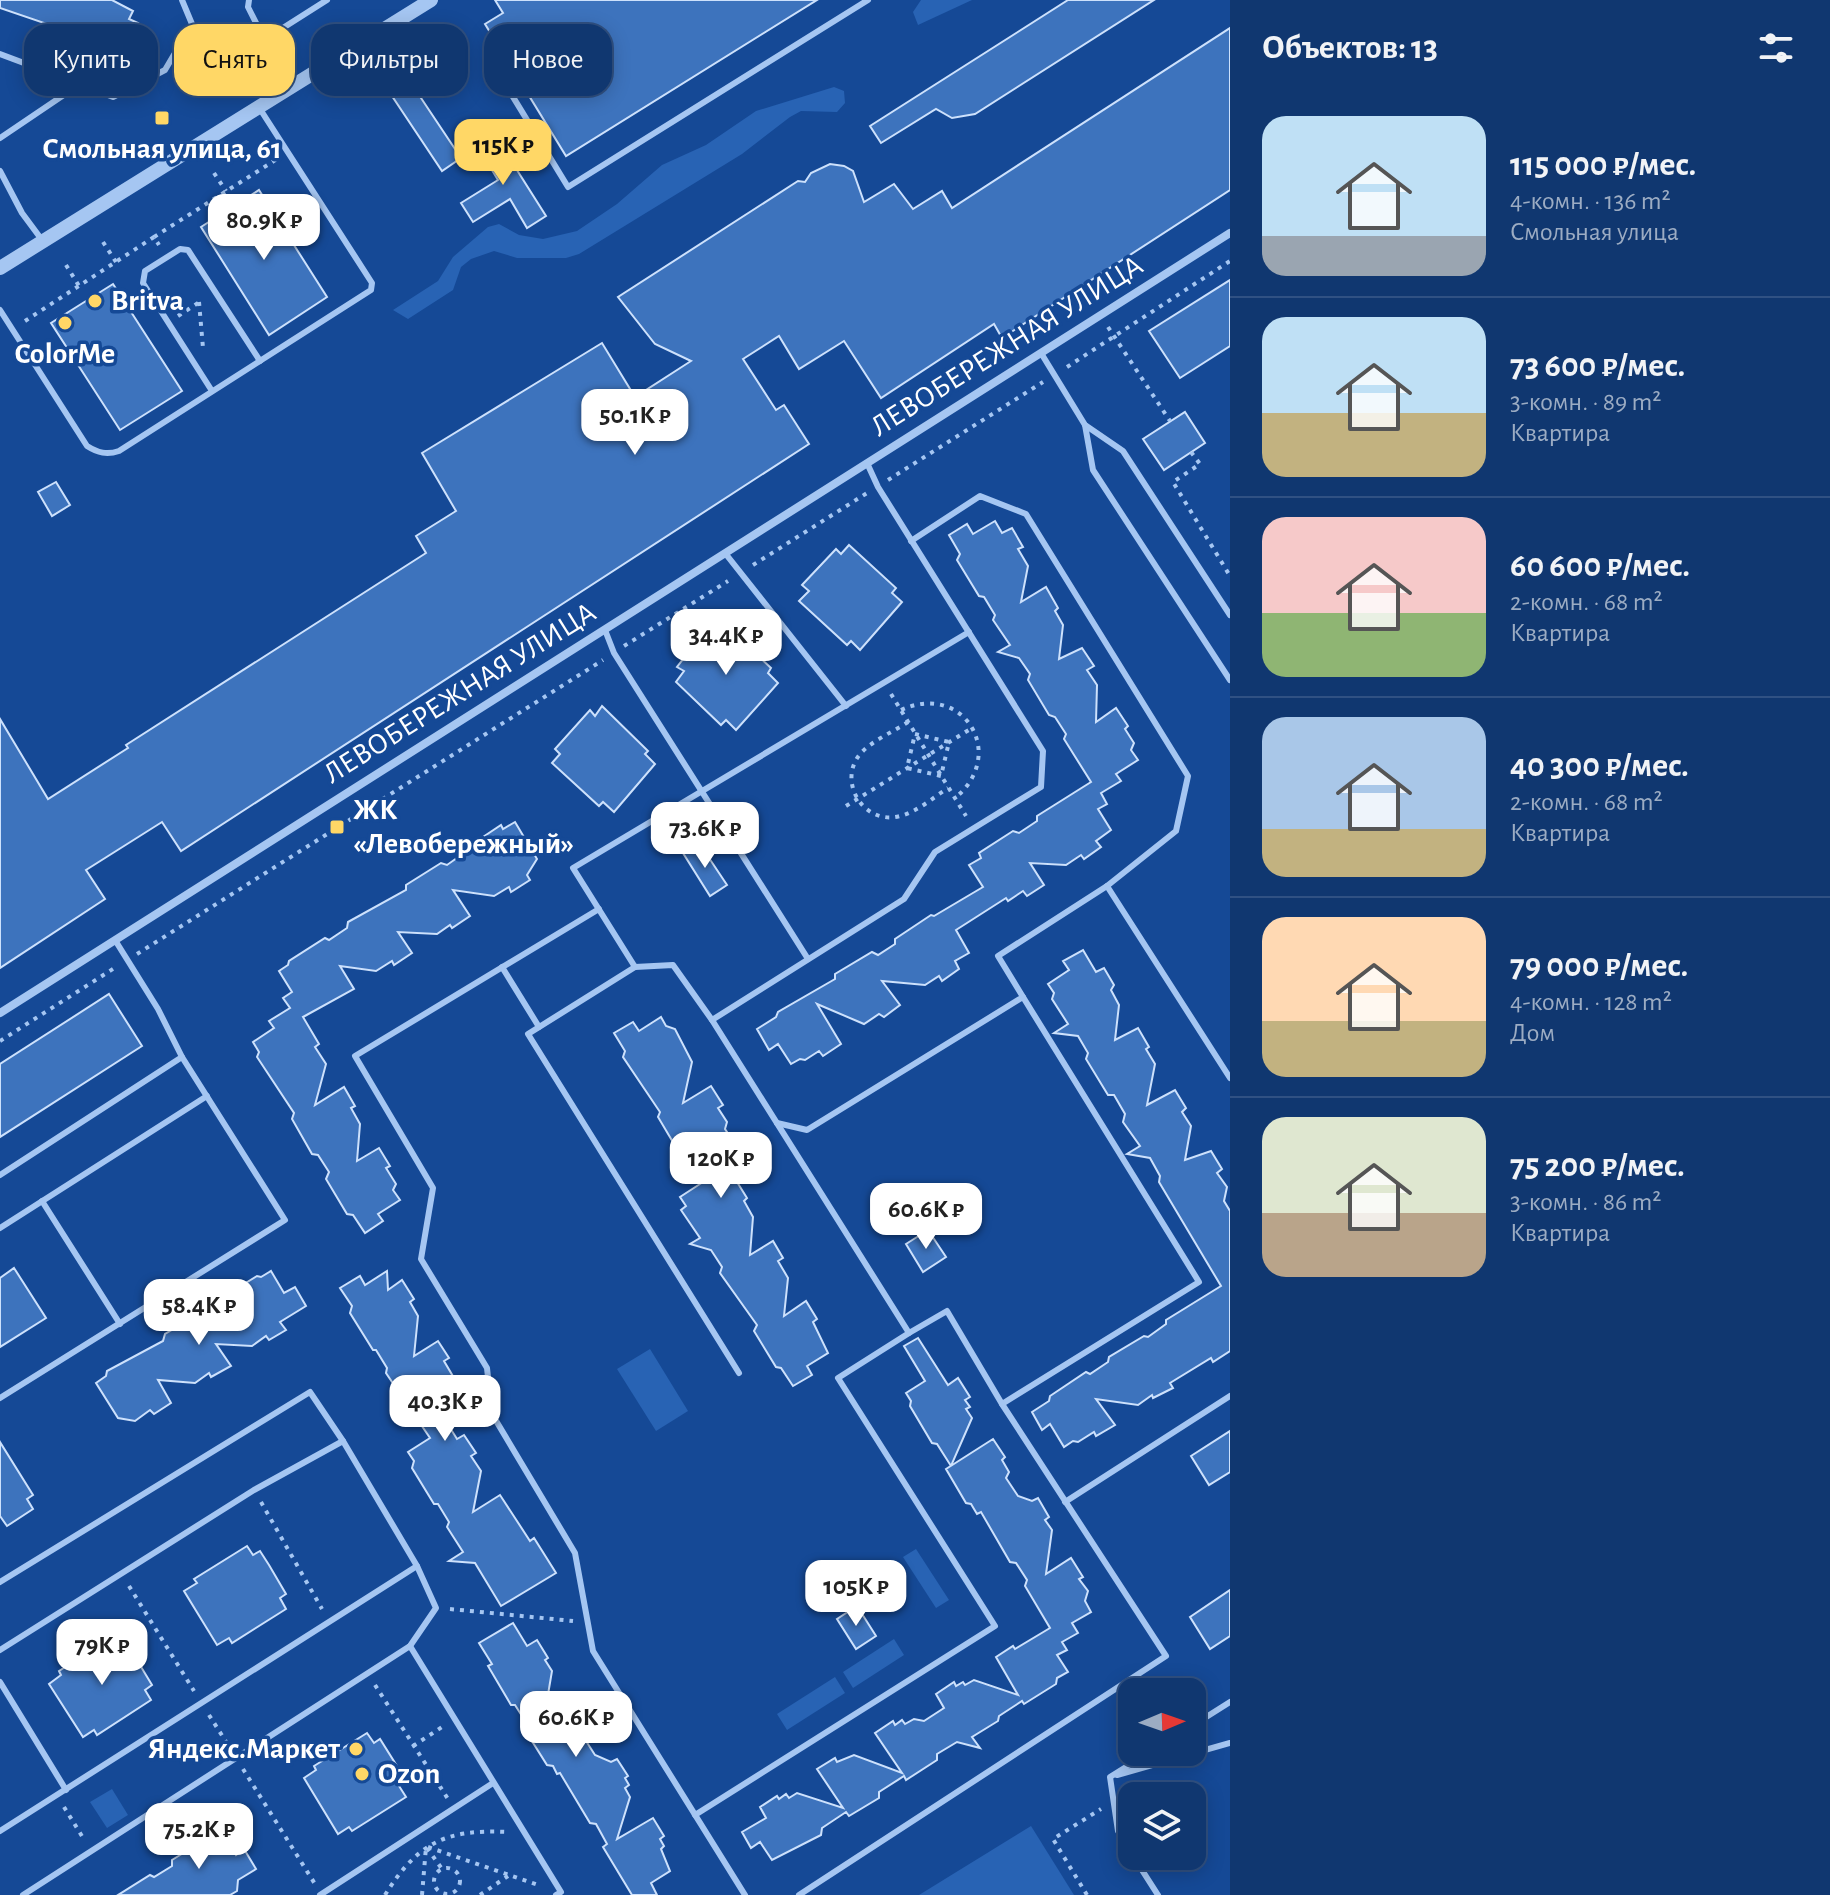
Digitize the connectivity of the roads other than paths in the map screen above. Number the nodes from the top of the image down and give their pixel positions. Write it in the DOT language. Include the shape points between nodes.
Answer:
graph roads {
  1 [pos="182,0"];
  2 [pos="249,0"];
  3 [pos="327,0"];
  4 [pos="431,0"];
  5 [pos="868,0"];
  6 [pos="256,24"];
  7 [pos="289,24"];
  8 [pos="0,54"];
  9 [pos="24,63"];
  10 [pos="158,74"];
  11 [pos="295,86"];
  12 [pos="62,96"];
  13 [pos="279,96"];
  14 [pos="512,96"];
  15 [pos="260,108"];
  16 [pos="0,138"];
  17 [pos="0,171"];
  18 [pos="1230,233"];
  19 [pos="43,241"];
  20 [pos="0,268"];
  21 [pos="0,310"];
  22 [pos="1041,353"];
  23 [pos="260,361"];
  24 [pos="212,391"];
  25 [pos="1085,425"];
  26 [pos="867,463"];
  27 [pos="911,541"];
  28 [pos="725,553"];
  29 [pos="1230,615"];
  30 [pos="605,630"];
  31 [pos="969,632"];
  32 [pos="1230,680"];
  33 [pos="846,706"];
  34 [pos="701,792"];
  35 [pos="1107,886"];
  36 [pos="599,909"];
  37 [pos="115,940"];
  38 [pos="808,959"];
  39 [pos="502,967"];
  40 [pos="635,967"];
  41 [pos="1023,997"];
  42 [pos="0,1013"];
  43 [pos="712,1020"];
  44 [pos="539,1027"];
  45 [pos="182,1057"];
  46 [pos="1230,1078"];
  47 [pos="207,1096"];
  48 [pos="777,1123"];
  49 [pos="0,1175"];
  50 [pos="42,1201"];
  51 [pos="0,1228"];
  52 [pos="120,1324"];
  53 [pos="909,1333"];
  54 [pos="739,1373"];
  55 [pos="1230,1396"];
  56 [pos="0,1398"];
  57 [pos="1002,1404"];
  58 [pos="343,1441"];
  59 [pos="1065,1502"];
  60 [pos="417,1566"];
  61 [pos="0,1582"];
  62 [pos="410,1646"];
  63 [pos="0,1650"];
  64 [pos="0,1682"];
  65 [pos="1230,1702"];
  66 [pos="1206,1717"];
  67 [pos="1230,1743"];
  68 [pos="1128,1766"];
  69 [pos="1110,1777"];
  70 [pos="493,1783"];
  71 [pos="66,1790"];
  72 [pos="695,1815"];
  73 [pos="0,1831"];
  74 [pos="1118,1831"];
  75 [pos="1142,1870"];
  76 [pos="558,1894"];
  77 [pos="23,1895"];
  78 [pos="321,1895"];
  79 [pos="745,1895"];
  80 [pos="799,1895"];
  81 [pos="1158,1895"];
  1 -- 10 [label="lane" via="192,24"];
  2 -- 6 [label="lane"];
  3 -- 7 [label="lane"];
  4 -- 11 [label="street"];
  5 -- 14 [label="lane" via="568,187"];
  8 -- 9 [label="lane"];
  12 -- 16 [label="lane"];
  13 -- 15 [label="street"];
  15 -- 19 [label="street"];
  15 -- 23 [label="lane" via="372,287"];
  17 -- 19 [label="lane"];
  18 -- 22 [label="street, ЛЕВОБЕРЕЖНАЯ УЛИЦА"];
  19 -- 20 [label="street"];
  21 -- 24 [label="lane" via="95,451 119,451"];
  22 -- 25 [label="lane"];
  22 -- 26 [label="street, ЛЕВОБЕРЕЖНАЯ УЛИЦА"];
  23 -- 24 [label="lane"];
  23 -- 24 [label="lane" via="188,250 167,257 145,271 143,280"];
  25 -- 29 [label="lane" via="1123,451"];
  25 -- 32 [label="lane" via="1093,470"];
  26 -- 27 [label="lane"];
  26 -- 28 [label="street, ЛЕВОБЕРЕЖНАЯ УЛИЦА"];
  27 -- 31 [label="lane"];
  27 -- 35 [label="lane" via="980,496 1026,514 1188,776 1176,831"];
  28 -- 30 [label="street, ЛЕВОБЕРЕЖНАЯ УЛИЦА"];
  28 -- 33 [label="lane"];
  30 -- 34 [label="lane"];
  30 -- 37 [label="street, ЛЕВОБЕРЕЖНАЯ УЛИЦА"];
  31 -- 33 [label="lane"];
  31 -- 38 [label="lane" via="1043,751 1041,787 935,852 904,899"];
  33 -- 34 [label="lane"];
  34 -- 36 [label="lane" via="573,868"];
  34 -- 38 [label="lane"];
  35 -- 41 [label="lane" via="998,956"];
  35 -- 46 [label="lane"];
  36 -- 39 [label="lane"];
  36 -- 40 [label="lane"];
  37 -- 42 [label="street, ЛЕВОБЕРЕЖНАЯ УЛИЦА"];
  37 -- 45 [label="lane"];
  38 -- 43 [label="lane"];
  39 -- 44 [label="lane"];
  39 -- 72 [label="lane" via="355,1056 433,1188 421,1259 487,1368 492,1414 575,1553 593,1651"];
  40 -- 43 [label="lane" via="673,965"];
  40 -- 44 [label="lane"];
  41 -- 48 [label="lane" via="807,1130"];
  41 -- 57 [label="lane" via="1199,1282"];
  43 -- 48 [label="lane"];
  44 -- 54 [label="lane" via="528,1034"];
  45 -- 47 [label="lane"];
  45 -- 49 [label="lane"];
  47 -- 50 [label="lane"];
  47 -- 52 [label="lane" via="285,1220"];
  48 -- 53 [label="lane"];
  50 -- 51 [label="lane"];
  50 -- 52 [label="lane"];
  52 -- 56 [label="lane"];
  53 -- 57 [label="lane" via="947,1311"];
  53 -- 72 [label="lane" via="838,1378 995,1626"];
  55 -- 59 [label="lane"];
  57 -- 59 [label="lane"];
  58 -- 60 [label="lane"];
  58 -- 61 [label="lane" via="310,1392"];
  58 -- 63 [label="lane" via="254,1490"];
  59 -- 80 [label="lane" via="1166,1656"];
  60 -- 62 [label="lane" via="436,1608"];
  60 -- 71 [label="lane"];
  62 -- 70 [label="lane"];
  62 -- 77 [label="lane"];
  64 -- 71 [label="lane"];
  65 -- 66 [label="lane"];
  67 -- 69 [label="lane"];
  68 -- 69 [label="lane"];
  69 -- 74 [label="lane"];
  70 -- 76 [label="lane"];
  70 -- 78 [label="lane"];
  71 -- 73 [label="lane"];
  72 -- 79 [label="lane"];
  75 -- 81 [label="lane"];
}
